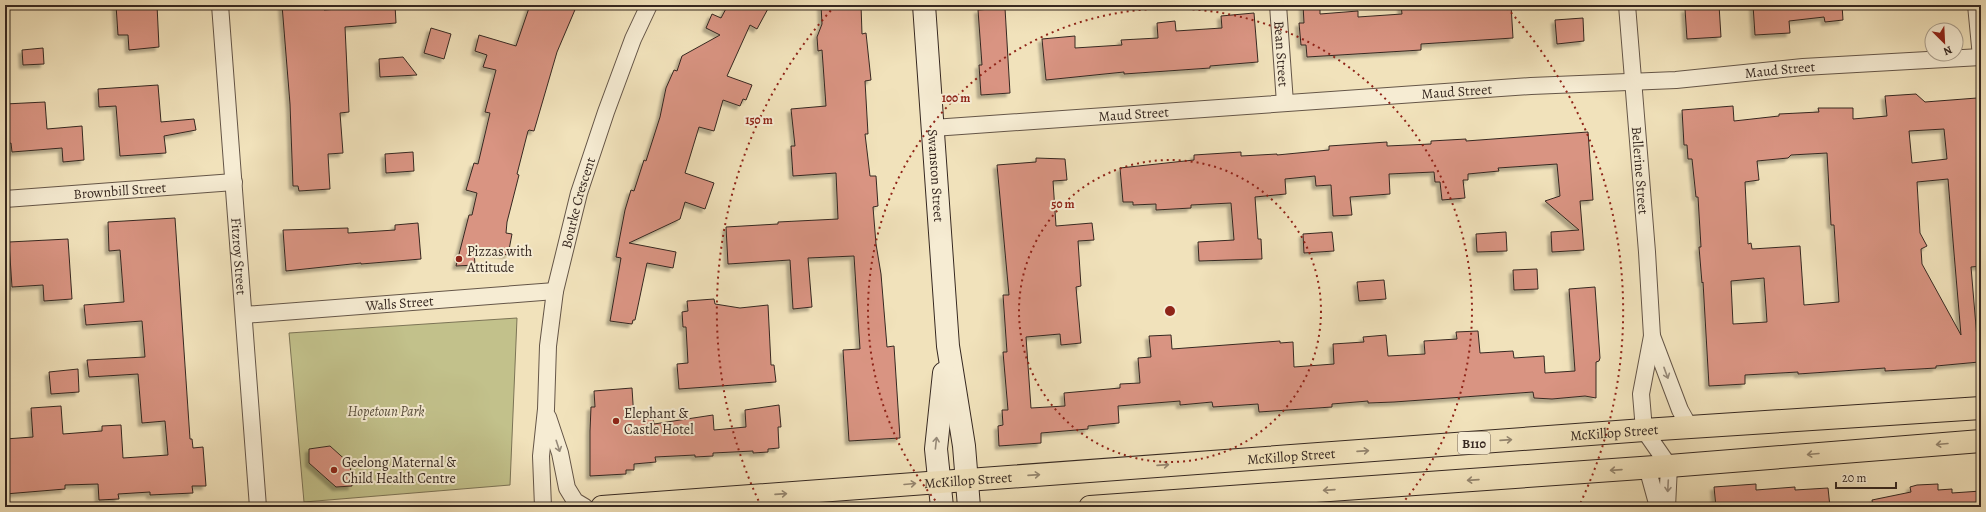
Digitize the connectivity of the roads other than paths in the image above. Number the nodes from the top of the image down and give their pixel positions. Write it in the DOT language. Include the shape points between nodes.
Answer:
graph roads {
  1 [pos="220,5"];
  2 [pos="649,5"];
  3 [pos="924,5"];
  4 [pos="1278,5"];
  5 [pos="1627,5"];
  6 [pos="1976,5"];
  7 [pos="1981,56"];
  8 [pos="1633,81"];
  9 [pos="1285,104"];
  10 [pos="933,128"];
  11 [pos="234,182"];
  12 [pos="5,199"];
  13 [pos="555,291"];
  14 [pos="244,315"];
  15 [pos="1652,336"];
  16 [pos="948,346"];
  17 [pos="1981,408"];
  18 [pos="546,409"];
  19 [pos="1690,428"];
  20 [pos="1644,430"];
  21 [pos="1981,441"];
  22 [pos="1669,466"];
  23 [pos="1646,468"];
  24 [pos="967,480"];
  25 [pos="940,482"];
  26 [pos="258,507"];
  27 [pos="543,507"];
  28 [pos="585,507"];
  29 [pos="602,507"];
  30 [pos="942,507"];
  31 [pos="970,507"];
  32 [pos="1090,507"];
  33 [pos="1658,507"];
  34 [pos="1667,507"];
  1 -- 11 [label="street, Fitzroy Street"];
  2 -- 13 [label="street, Bourke Crescent" via="633,39 579,193"];
  3 -- 10 [label="street, Swanston Street"];
  4 -- 9 [label="street, Bean Street"];
  5 -- 8 [label="street, Bellerine Street"];
  6 -- 7 [label="street"];
  7 -- 8 [label="street, Maud Street" via="1810,67 1676,80"];
  8 -- 9 [label="street, Maud Street"];
  8 -- 15 [label="street, Bellerine Street"];
  9 -- 10 [label="street, Maud Street"];
  10 -- 16 [label="street, Swanston Street"];
  11 -- 12 [label="street, Brownbill Street"];
  11 -- 14 [label="street, Fitzroy Street"];
  13 -- 14 [label="street, Walls Street"];
  13 -- 18 [label="street, Bourke Crescent" via="548,346"];
  14 -- 26 [label="street, Fitzroy Street"];
  15 -- 19 [label="street, Bellerine Street, one-way" via="1680,410"];
  15 -- 20 [label="street, Bellerine Street" via="1641,394"];
  16 -- 24 [label="street, Swanston Street"];
  25 -- 16 [label="street, Swanston Street, one-way" via="936,449"];
  17 -- 19 [label="highway, McKillop Street / B110"];
  18 -- 27 [label="street, Bourke Crescent" via="541,456"];
  18 -- 28 [label="street, Bourke Crescent, one-way" via="560,453 567,488 575,501"];
  19 -- 20 [label="highway, McKillop Street / B110"];
  20 -- 22 [label="street"];
  24 -- 20 [label="highway, McKillop Street / B110, one-way"];
  21 -- 22 [label="highway, one-way"];
  22 -- 23 [label="highway"];
  22 -- 34 [label="street, one-way"];
  23 -- 32 [label="highway, one-way"];
  23 -- 33 [label="street"];
  24 -- 25 [label="highway, McKillop Street / B110"];
  24 -- 31 [label="street, Swanston Street"];
  29 -- 25 [label="highway, McKillop Street / B110, one-way"];
  25 -- 30 [label="street, Swanston Street"];
}
